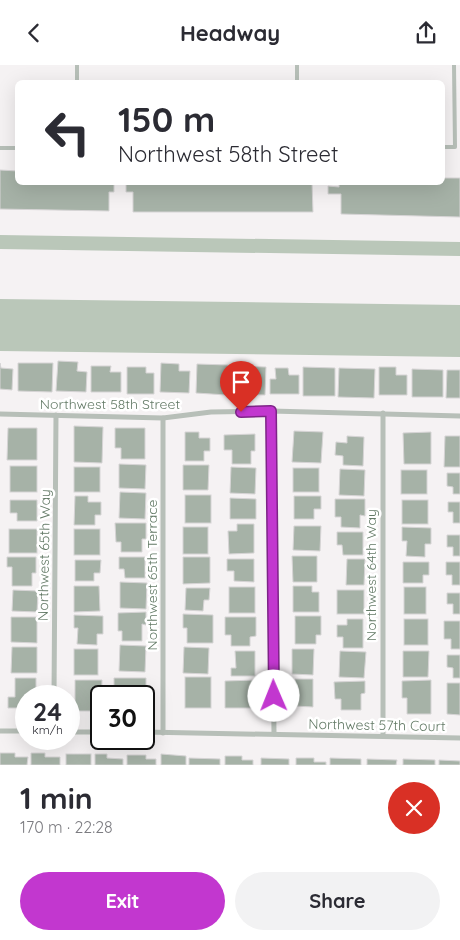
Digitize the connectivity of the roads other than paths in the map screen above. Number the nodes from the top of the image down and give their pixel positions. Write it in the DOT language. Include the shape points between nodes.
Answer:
graph roads {
  1 [pos="77,65"];
  2 [pos="297,65"];
  3 [pos="454,65"];
  4 [pos="77,80"];
  5 [pos="297,80"];
  6 [pos="445,147"];
  7 [pos="0,148"];
  8 [pos="15,148"];
  9 [pos="271,411"];
  10 [pos="383,413"];
  11 [pos="0,415"];
  12 [pos="56,415"];
  13 [pos="460,416"];
  14 [pos="163,418"];
  15 [pos="54,685"];
  16 [pos="0,731"];
  17 [pos="15,731"];
  18 [pos="155,733"];
  19 [pos="163,733"];
  20 [pos="274,734"];
  21 [pos="383,736"];
  22 [pos="460,738"];
  1 -- 4 [label="lane"];
  2 -- 5 [label="lane"];
  3 -- 6 [label="lane" via="455,147"];
  7 -- 8 [label="lane"];
  9 -- 10 [label="street, Northwest 58th Street"];
  9 -- 14 [label="street, Northwest 58th Street" via="211,412"];
  9 -- 20 [label="street"];
  10 -- 13 [label="street, Northwest 58th Street"];
  10 -- 21 [label="street, Northwest 64th Way"];
  11 -- 12 [label="street, Northwest 58th Street"];
  12 -- 14 [label="street, Northwest 58th Street"];
  12 -- 15 [label="street, Northwest 65th Way"];
  14 -- 19 [label="street, Northwest 65th Terrace"];
  16 -- 17 [label="street"];
  18 -- 19 [label="street, Northwest 57th Court"];
  19 -- 20 [label="street, Northwest 57th Court"];
  20 -- 21 [label="street, Northwest 57th Court"];
  21 -- 22 [label="street, Northwest 57th Court"];
}
